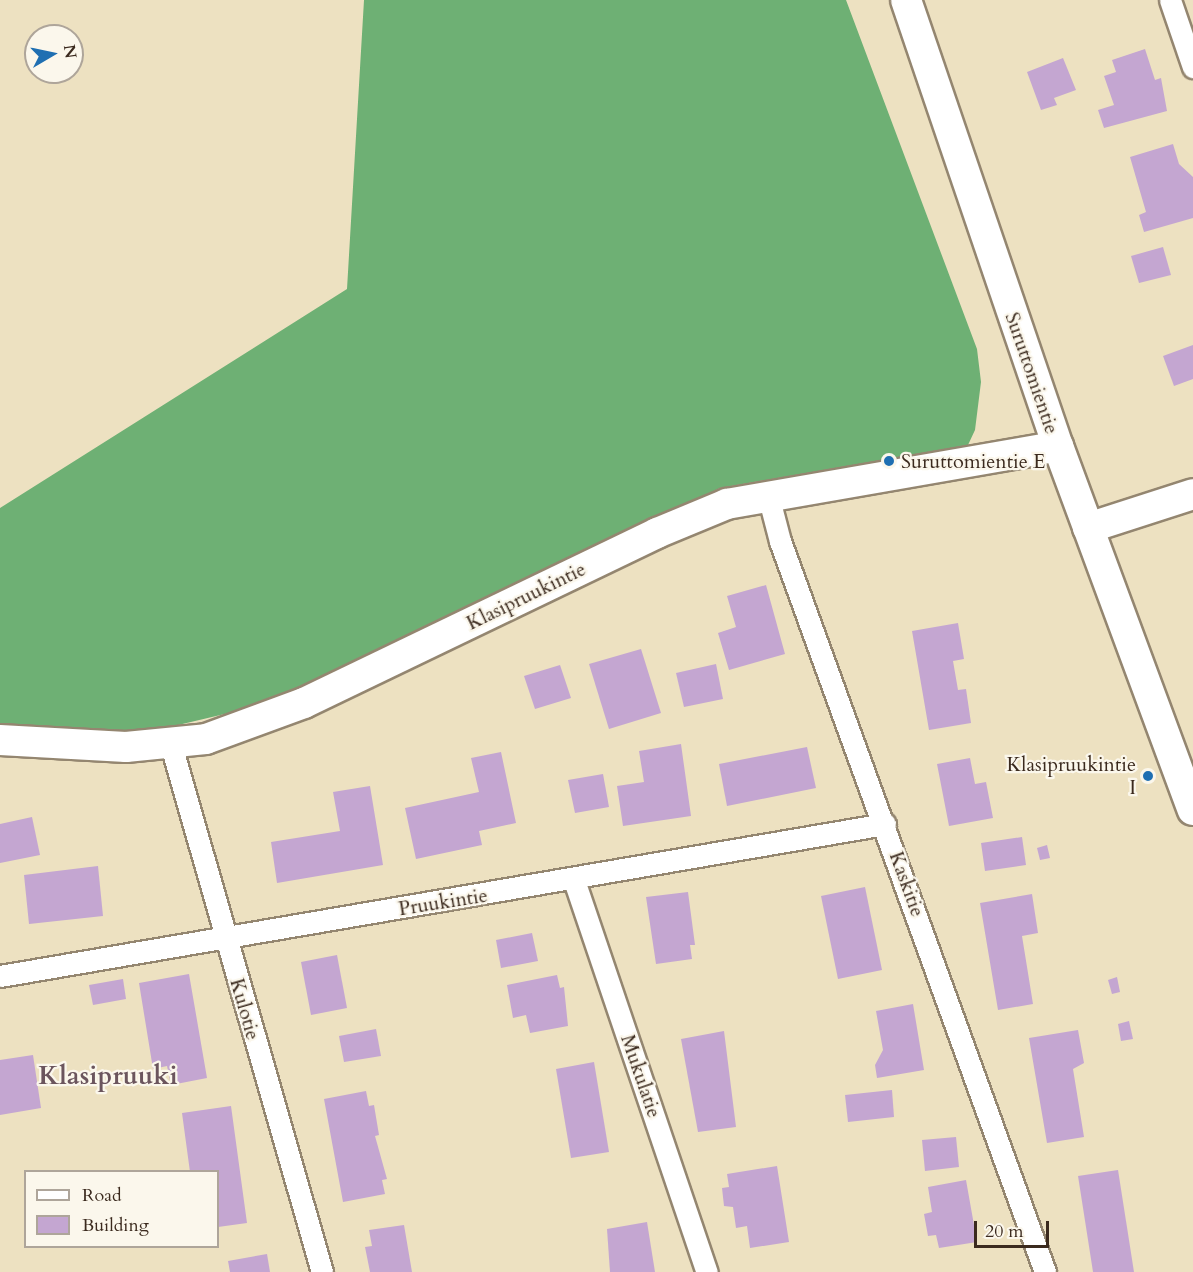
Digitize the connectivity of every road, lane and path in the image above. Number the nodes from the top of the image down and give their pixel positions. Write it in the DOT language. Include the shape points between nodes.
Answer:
graph roads {
  1 [pos="906,0"];
  2 [pos="1170,0"];
  3 [pos="1193,67"];
  4 [pos="1058,446"];
  5 [pos="1193,494"];
  6 [pos="768,495"];
  7 [pos="1088,528"];
  8 [pos="0,740"];
  9 [pos="171,745"];
  10 [pos="1193,810"];
  11 [pos="885,824"];
  12 [pos="574,880"];
  13 [pos="224,937"];
  14 [pos="0,976"];
  15 [pos="322,1272"];
  16 [pos="707,1272"];
  17 [pos="1045,1272"];
  1 -- 4 [label="main road, Suruttomientie"];
  2 -- 3 [label="street"];
  4 -- 6 [label="main road, Klasipruukintie"];
  4 -- 7 [label="main road, Suruttomientie"];
  5 -- 7 [label="main road"];
  6 -- 9 [label="main road, Klasipruukintie" via="727,504 682,521 256,724"];
  6 -- 11 [label="street, Kaskitie" via="780,541"];
  7 -- 10 [label="main road, Suruttomientie"];
  8 -- 9 [label="main road, Klasipruukintie" via="87,746"];
  9 -- 13 [label="street, Kulotie"];
  11 -- 12 [label="street, Pruukintie"];
  11 -- 17 [label="street, Kaskitie"];
  12 -- 13 [label="street, Pruukintie"];
  12 -- 16 [label="street, Mukulatie"];
  13 -- 14 [label="street, Pruukintie"];
  13 -- 15 [label="street, Kulotie"];
}
